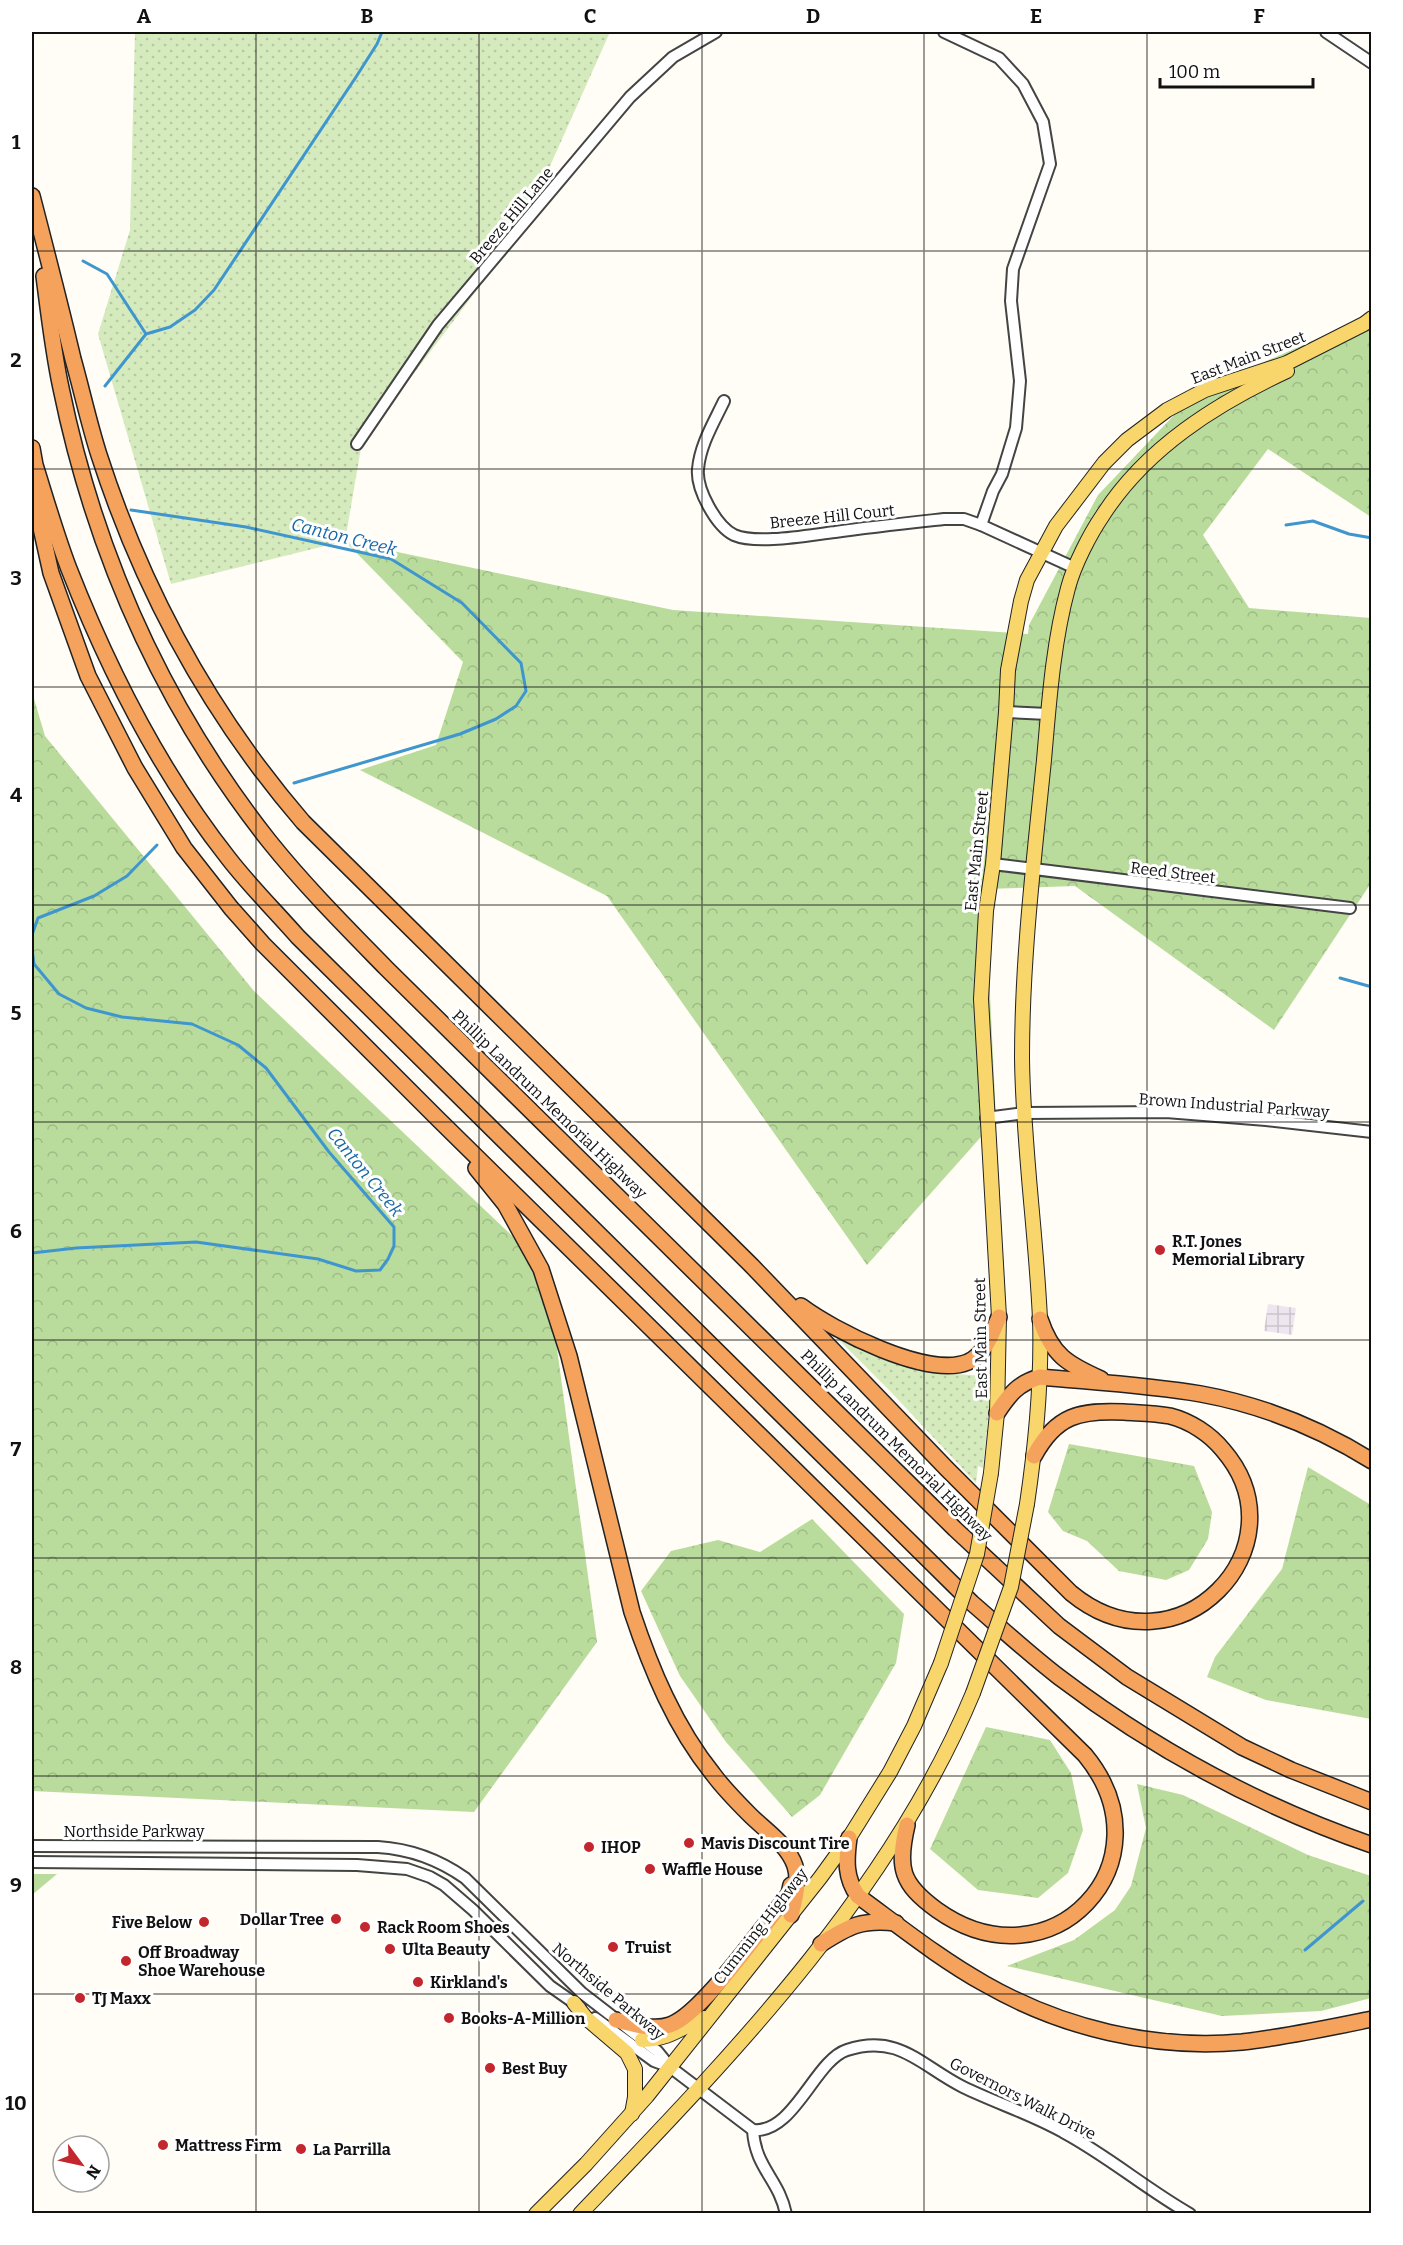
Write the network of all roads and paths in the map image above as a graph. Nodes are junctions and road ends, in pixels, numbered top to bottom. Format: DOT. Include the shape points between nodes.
graph roads {
  1 [pos="716,32"];
  2 [pos="944,32"];
  3 [pos="1326,32"];
  4 [pos="1371,63"];
  5 [pos="32,190"];
  6 [pos="32,196"];
  7 [pos="1371,318"];
  8 [pos="1354,329"];
  9 [pos="724,401"];
  10 [pos="357,444"];
  11 [pos="32,448"];
  12 [pos="32,487"];
  13 [pos="981,525"];
  14 [pos="1042,553"];
  15 [pos="1075,568"];
  16 [pos="1006,712"];
  17 [pos="1048,714"];
  18 [pos="993,864"];
  19 [pos="1033,870"];
  20 [pos="1350,908"];
  21 [pos="1025,1113"];
  22 [pos="437,1118"];
  23 [pos="986,1118"];
  24 [pos="1371,1132"];
  25 [pos="752,1266"];
  26 [pos="999,1317"];
  27 [pos="1040,1318"];
  28 [pos="1040,1377"];
  29 [pos="1115,1384"];
  30 [pos="997,1413"];
  31 [pos="1034,1456"];
  32 [pos="1371,1461"];
  33 [pos="977,1554"];
  34 [pos="1371,1802"];
  35 [pos="748,1813"];
  36 [pos="906,1825"];
  37 [pos="849,1838"];
  38 [pos="1371,1845"];
  39 [pos="32,1846"];
  40 [pos="32,1862"];
  41 [pos="858,1896"];
  42 [pos="791,1915"];
  43 [pos="896,1923"];
  44 [pos="821,1944"];
  45 [pos="574,2003"];
  46 [pos="710,2017"];
  47 [pos="1371,2019"];
  48 [pos="616,2020"];
  49 [pos="642,2040"];
  50 [pos="670,2067"];
  51 [pos="700,2088"];
  52 [pos="632,2114"];
  53 [pos="753,2130"];
  54 [pos="536,2214"];
  55 [pos="580,2214"];
  56 [pos="786,2214"];
  57 [pos="1190,2214"];
  1 -- 10 [label="street, Breeze Hill Lane" via="673,57 630,97 438,325"];
  2 -- 13 [label="street" via="999,58 1023,84 1043,122 1050,164 1012,269 1011,301 1020,381 1016,428"];
  3 -- 4 [label="street"];
  5 -- 6 [label="highway, Phillip Landrum Memorial Highway"];
  6 -- 25 [label="highway" via="87,414 116,504 167,621 219,713 303,822"];
  6 -- 34 [label="highway, Phillip Landrum Memorial Highway" via="60,386 78,462 105,547 162,678 222,777 270,843 386,968 955,1529 1059,1626 1127,1677 1242,1747"];
  7 -- 8 [label="main road, East Main Street"];
  8 -- 14 [label="main road, East Main Street" via="1287,363 1205,390 1167,410 1126,440 1104,463 1056,526"];
  8 -- 15 [label="main road, East Main Street" via="1314,358 1221,405 1157,452 1102,515"];
  9 -- 13 [label="street, Breeze Hill Court" via="703,446 697,471 713,514 735,535 755,539 792,537 944,519 964,519"];
  11 -- 38 [label="highway" via="68,567 108,661 142,726 230,860 298,937 972,1603 1028,1652 1087,1698 1190,1763 1281,1810"];
  12 -- 22 [label="highway" via="51,573 88,676 135,768 184,848 263,944"];
  13 -- 14 [label="street, Breeze Hill Court"];
  14 -- 15 [label="street, Breeze Hill Court"];
  14 -- 16 [label="main road, East Main Street" via="1021,601 1008,670"];
  15 -- 17 [label="main road, East Main Street" via="1056,649"];
  16 -- 17 [label="street"];
  16 -- 18 [label="main road, East Main Street"];
  17 -- 19 [label="main road, East Main Street"];
  18 -- 19 [label="street, Reed Street"];
  18 -- 23 [label="main road, East Main Street" via="981,999"];
  19 -- 20 [label="street, Reed Street"];
  19 -- 21 [label="main road, East Main Street" via="1022,1059"];
  21 -- 23 [label="street, Brown Industrial Parkway"];
  21 -- 24 [label="street, Brown Industrial Parkway" via="1166,1112"];
  21 -- 27 [label="main road, East Main Street"];
  22 -- 35 [label="highway" via="505,1204 541,1269 569,1356 644,1647 689,1739 712,1773"];
  22 -- 36 [label="highway" via="1084,1755 1106,1787 1113,1808 1115,1841 1101,1884 1067,1920 1035,1933 996,1936 977,1932 947,1917 909,1885 901,1863"];
  23 -- 26 [label="main road, East Main Street"];
  25 -- 26 [label="highway" via="826,1323 901,1357 948,1365 967,1362 981,1352"];
  25 -- 31 [label="highway" via="947,1469 1061,1584 1093,1610 1134,1622 1176,1617 1206,1603 1229,1580 1248,1534 1247,1499 1236,1467 1202,1431 1170,1416 1090,1411 1059,1424"];
  26 -- 30 [label="main road, East Main Street"];
  27 -- 28 [label="main road, East Main Street"];
  27 -- 29 [label="highway" via="1045,1335 1059,1356 1076,1368"];
  28 -- 29 [label="highway"];
  28 -- 30 [label="highway" via="1013,1389"];
  28 -- 31 [label="main road, East Main Street"];
  29 -- 32 [label="highway" via="1199,1394 1250,1406 1329,1436"];
  30 -- 33 [label="main road, East Main Street, bridge"];
  31 -- 36 [label="main road, East Main Street, bridge" via="1011,1587 973,1693"];
  33 -- 37 [label="main road, Cumming Highway, bridge" via="941,1663 901,1751"];
  35 -- 42 [label="highway" via="795,1865 798,1881"];
  35 -- 48 [label="highway" via="751,1824 787,1863 792,1881 789,1894 688,2014 671,2025 658,2027"];
  36 -- 41 [label="main road"];
  37 -- 41 [label="highway" via="847,1871"];
  37 -- 42 [label="main road, Cumming Highway"];
  39 -- 48 [label="street, Northside Parkway" via="408,1850 441,1862 465,1878 566,1979"];
  40 -- 45 [label="street, Northside Parkway" via="377,1865 407,1869 451,1890 550,1986"];
  41 -- 43 [label="highway"];
  41 -- 44 [label="main road"];
  42 -- 46 [label="main road, Cumming Highway"];
  43 -- 44 [label="highway" via="872,1921 853,1925"];
  43 -- 47 [label="highway" via="1005,1995 1083,2026 1129,2036 1183,2043 1240,2042"];
  44 -- 51 [label="main road"];
  45 -- 50 [label="street, Northside Parkway" via="654,2061"];
  45 -- 52 [label="main road" via="627,2053 635,2069"];
  46 -- 49 [label="main road" via="658,2040"];
  46 -- 50 [label="main road, Cumming Highway"];
  48 -- 49 [label="street, Northside Parkway"];
  49 -- 50 [label="street, Northside Parkway" via="657,2050"];
  50 -- 51 [label="street"];
  50 -- 52 [label="main road, Cumming Highway"];
  51 -- 53 [label="street"];
  51 -- 55 [label="main road"];
  52 -- 54 [label="main road, Cumming Highway"];
  53 -- 56 [label="street" via="759,2161 779,2190"];
  53 -- 57 [label="street, Governors Walk Drive" via="773,2127 843,2051 863,2046 902,2049 962,2086 1062,2131"];
}
